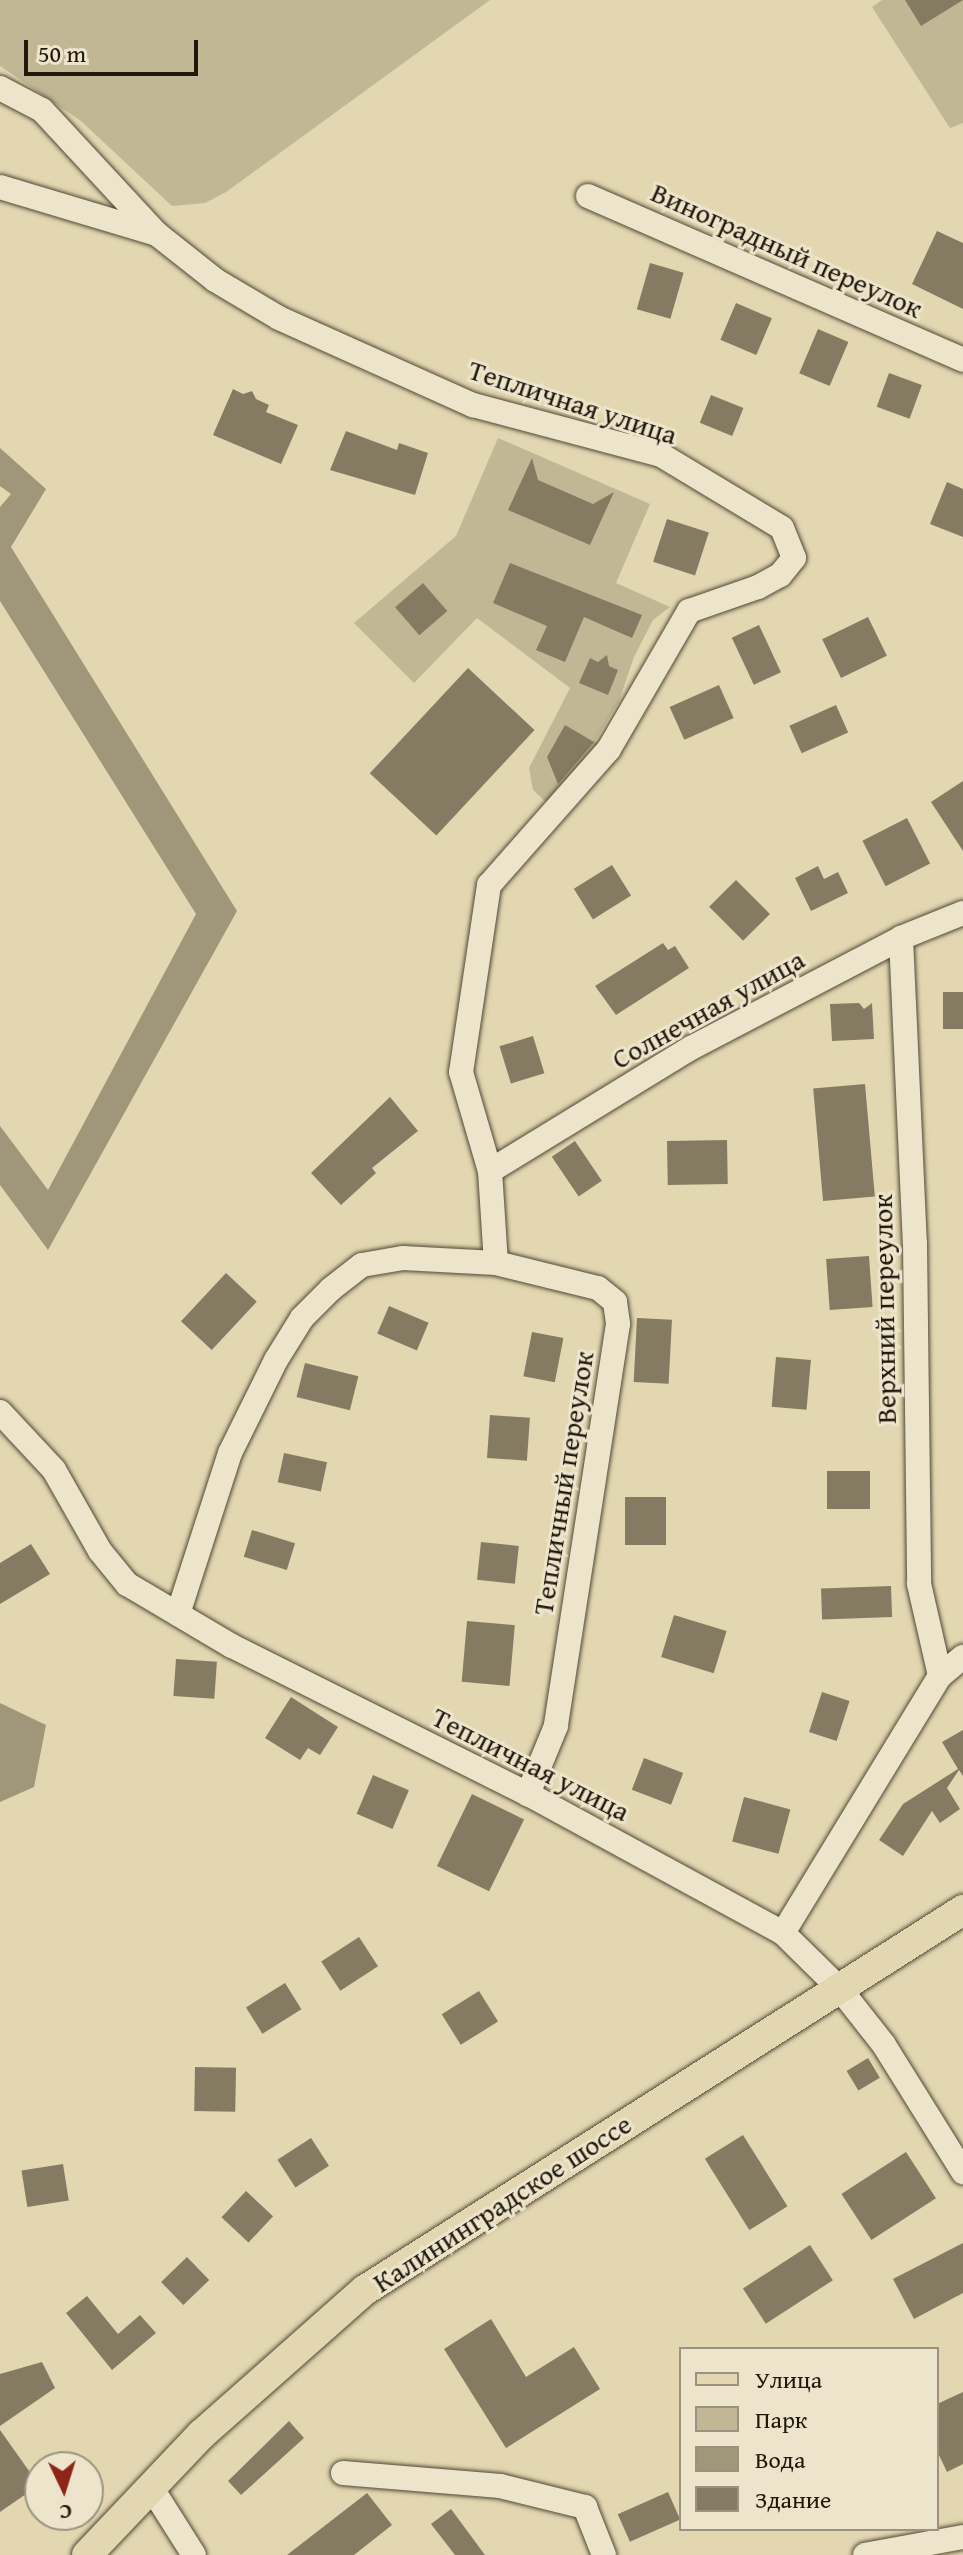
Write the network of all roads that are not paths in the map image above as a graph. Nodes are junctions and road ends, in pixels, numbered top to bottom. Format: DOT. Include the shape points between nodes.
graph roads {
  1 [pos="0,88"];
  2 [pos="0,187"];
  3 [pos="588,196"];
  4 [pos="157,234"];
  5 [pos="963,360"];
  6 [pos="963,913"];
  7 [pos="901,938"];
  8 [pos="490,1171"];
  9 [pos="496,1263"];
  10 [pos="0,1412"];
  11 [pos="178,1614"];
  12 [pos="963,1657"];
  13 [pos="940,1676"];
  14 [pos="528,1794"];
  15 [pos="963,1910"];
  16 [pos="783,1933"];
  17 [pos="840,1989"];
  18 [pos="963,2172"];
  19 [pos="343,2473"];
  20 [pos="151,2487"];
  21 [pos="963,2537"];
  22 [pos="87,2555"];
  23 [pos="194,2555"];
  24 [pos="604,2555"];
  25 [pos="865,2555"];
  1 -- 4 [label="street" via="42,110"];
  2 -- 4 [label="street"];
  3 -- 5 [label="street, Виноградный переулок"];
  4 -- 8 [label="street, Тепличная улица" via="215,280 279,318 473,405 661,455 782,528 794,558 758,587 689,611 609,749 489,885 461,1072"];
  6 -- 7 [label="street, Солнечная улица"];
  7 -- 8 [label="street, Солнечная улица" via="691,1048"];
  7 -- 13 [label="street, Верхний переулок" via="915,1243 919,1584"];
  8 -- 9 [label="street, Тепличная улица"];
  9 -- 11 [label="street" via="403,1258 362,1265 302,1318 230,1453"];
  9 -- 14 [label="street, Тепличный переулок" via="598,1288 615,1302 618,1324 556,1726"];
  10 -- 11 [label="street, Тепличная улица" via="54,1470 100,1551 127,1584"];
  11 -- 14 [label="street, Тепличная улица"];
  12 -- 13 [label="street"];
  13 -- 16 [label="street"];
  14 -- 16 [label="street, Тепличная улица"];
  15 -- 17 [label="main road, Калининградское шоссе"];
  16 -- 17 [label="street, Тепличная улица"];
  17 -- 18 [label="street, Тепличная улица" via="884,2045"];
  17 -- 20 [label="main road, Калининградское шоссе" via="365,2290 202,2434"];
  19 -- 24 [label="street" via="500,2486 585,2507"];
  20 -- 22 [label="main road, Калининградское шоссе"];
  20 -- 23 [label="street"];
  21 -- 25 [label="street"];
}
